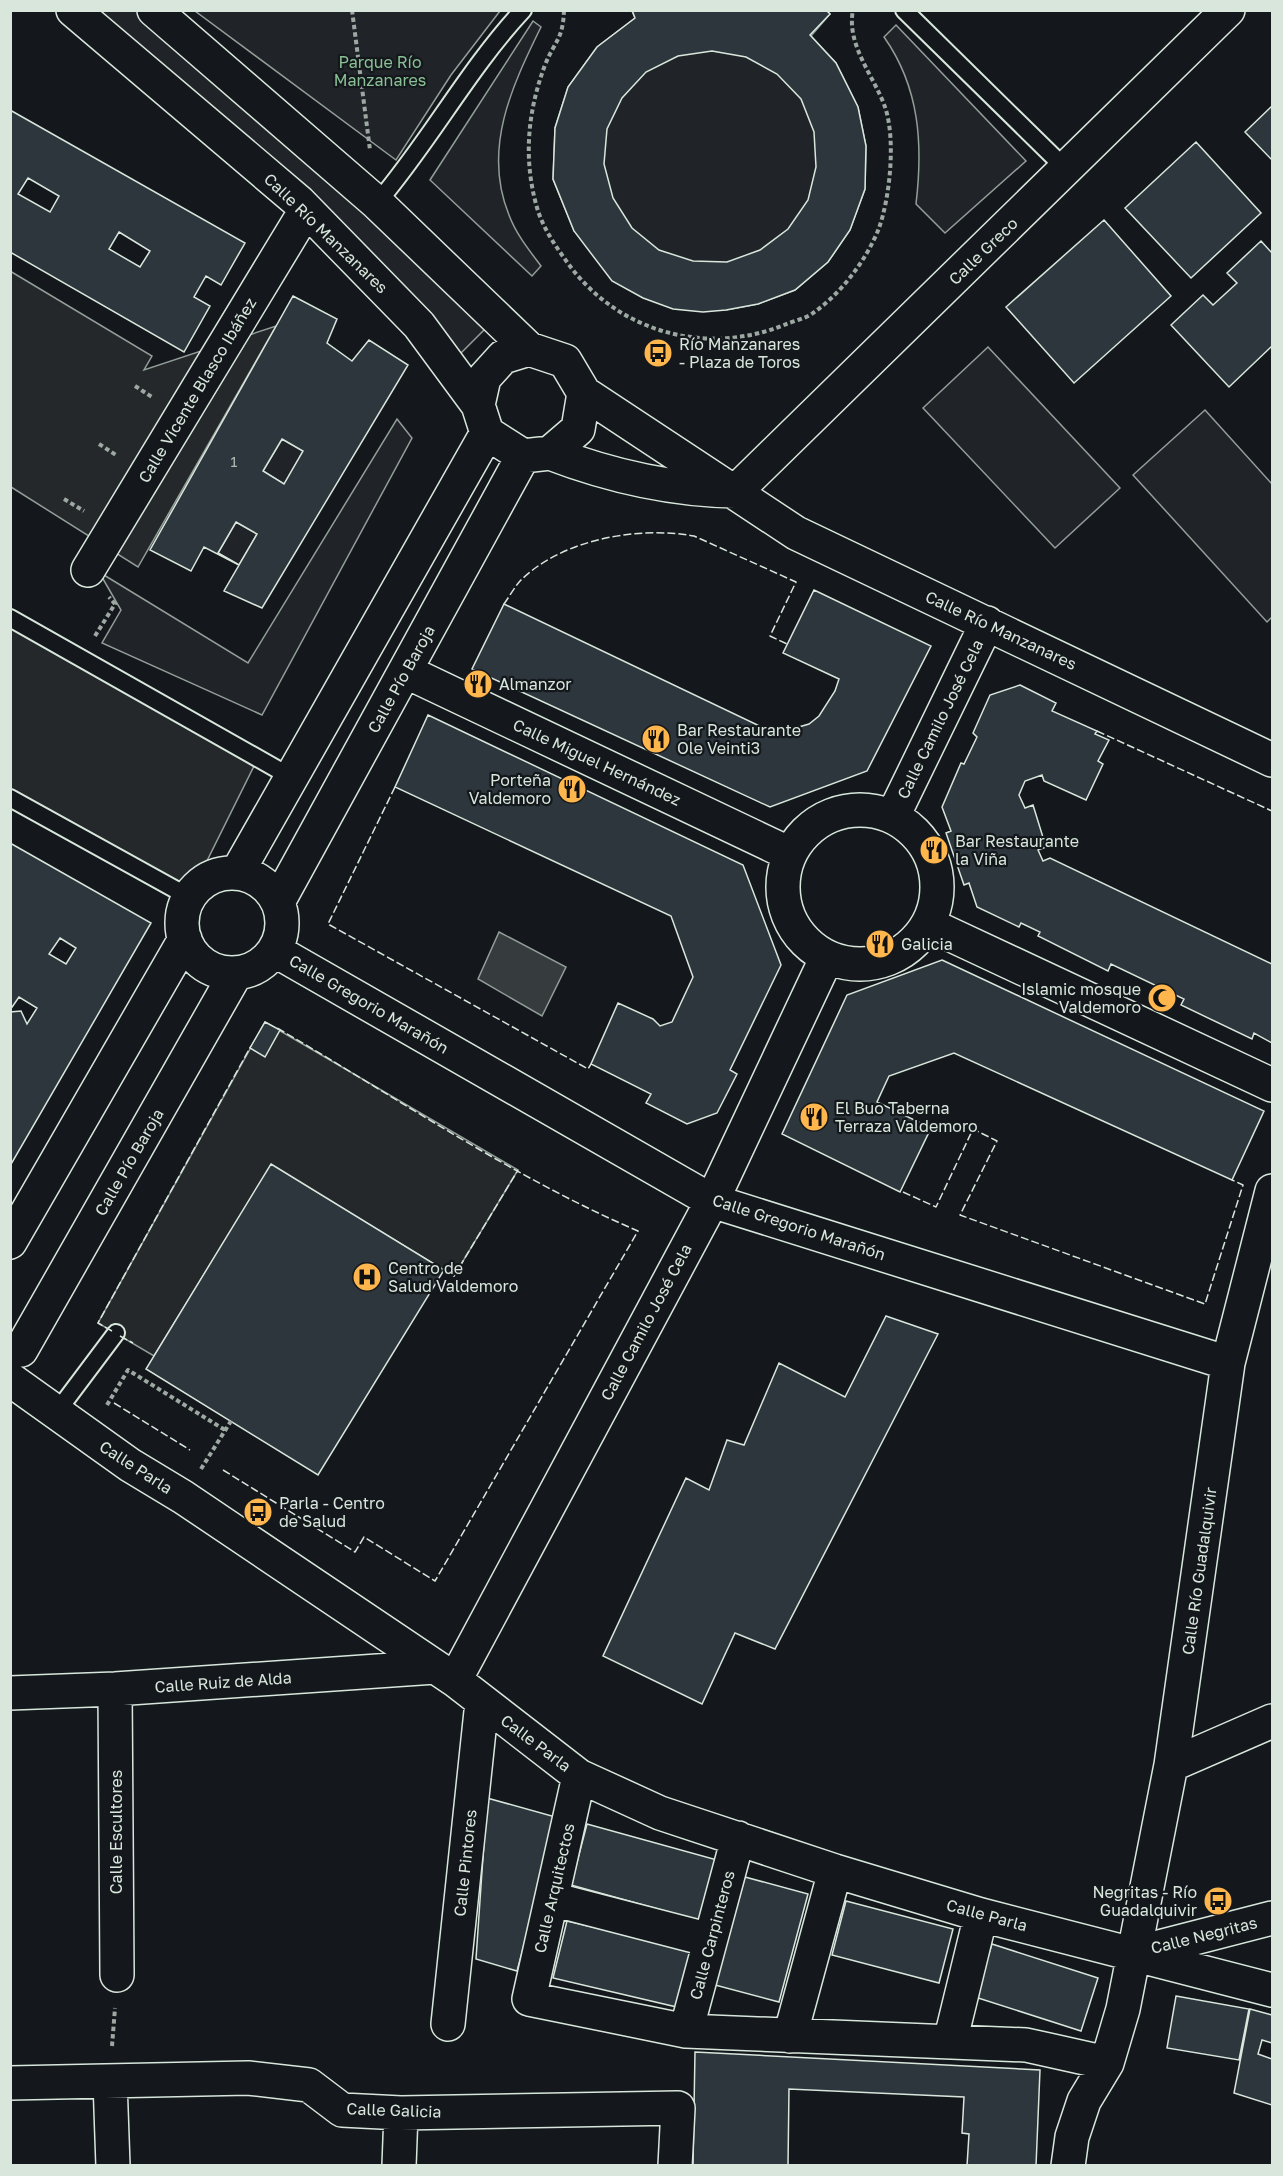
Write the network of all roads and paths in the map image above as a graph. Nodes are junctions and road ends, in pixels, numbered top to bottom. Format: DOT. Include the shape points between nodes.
graph roads {
  1 [pos="73,10"];
  2 [pos="154,10"];
  3 [pos="352,10"];
  4 [pos="523,10"];
  5 [pos="564,10"];
  6 [pos="853,10"];
  7 [pos="904,10"];
  8 [pos="1228,10"];
  9 [pos="1067,170"];
  10 [pos="377,203"];
  11 [pos="306,210"];
  12 [pos="529,349"];
  13 [pos="584,393"];
  14 [pos="483,419"];
  15 [pos="536,454"];
  16 [pos="736,491"];
  17 [pos="88,570"];
  18 [pos="10,618"];
  19 [pos="987,623"];
  20 [pos="81,658"];
  21 [pos="405,671"];
  22 [pos="1272,760"];
  23 [pos="291,777"];
  24 [pos="10,798"];
  25 [pos="893,816"];
  26 [pos="788,853"];
  27 [pos="237,873"];
  28 [pos="189,897"];
  29 [pos="278,902"];
  30 [pos="930,925"];
  31 [pos="185,939"];
  32 [pos="274,951"];
  33 [pos="826,958"];
  34 [pos="236,973"];
  35 [pos="1272,1084"];
  36 [pos="1272,1191"];
  37 [pos="712,1201"];
  38 [pos="10,1242"];
  39 [pos="116,1333"];
  40 [pos="13,1360"];
  41 [pos="1228,1364"];
  42 [pos="56,1413"];
  43 [pos="231,1421"];
  44 [pos="225,1430"];
  45 [pos="89,1436"];
  46 [pos="220,1439"];
  47 [pos="445,1673"];
  48 [pos="115,1689"];
  49 [pos="10,1693"];
  50 [pos="482,1702"];
  51 [pos="1272,1721"];
  52 [pos="1171,1765"];
  53 [pos="579,1776"];
  54 [pos="738,1838"];
  55 [pos="835,1871"];
  56 [pos="552,1899"];
  57 [pos="981,1915"];
  58 [pos="1272,1918"];
  59 [pos="711,1940"];
  60 [pos="1135,1953"];
  61 [pos="117,1975"];
  62 [pos="1272,1990"];
  63 [pos="448,2024"];
  64 [pos="686,2031"];
  65 [pos="790,2036"];
  66 [pos="950,2043"];
  67 [pos="1107,2063"];
  68 [pos="110,2080"];
  69 [pos="10,2083"];
  70 [pos="401,2113"];
  71 [pos="113,2166"];
  72 [pos="399,2166"];
  73 [pos="675,2166"];
  74 [pos="1068,2166"];
  1 -- 11 [label="street, Calle Río Manzanares"];
  2 -- 10 [label="street"];
  3 -- 10 [label="path"];
  4 -- 10 [label="lane" via="498,37 406,169"];
  5 -- 6 [label="path" via="563,32 546,63 533,104 528,145 531,184 539,214 556,247 584,286 623,316 659,331 713,340 767,332 812,314 852,276 878,229 888,192 890,144 886,109 852,37"];
  7 -- 9 [label="lane"];
  8 -- 9 [label="street, Calle Greco"];
  9 -- 16 [label="street, Calle Greco"];
  10 -- 12 [label="street"];
  11 -- 14 [label="street, Calle Río Manzanares" via="419,325"];
  11 -- 17 [label="street, Calle Vicente Blasco Ibáñez"];
  12 -- 13 [label="street" via="565,361"];
  12 -- 14 [label="street" via="503,357 484,378"];
  13 -- 15 [label="street" via="578,429"];
  13 -- 16 [label="street, Calle Río Manzanares"];
  14 -- 15 [label="street"];
  14 -- 23 [label="street"];
  15 -- 16 [label="street" via="670,488"];
  15 -- 21 [label="street, Calle Pío Baroja"];
  16 -- 19 [label="street, Calle Río Manzanares" via="796,533"];
  17 -- 20 [label="path" via="115,604"];
  18 -- 20 [label="lane"];
  19 -- 22 [label="street, Calle Río Manzanares"];
  19 -- 25 [label="street, Calle Camilo José Cela"];
  20 -- 23 [label="lane"];
  21 -- 26 [label="street, Calle Miguel Hernández"];
  21 -- 29 [label="street, Calle Pío Baroja"];
  23 -- 27 [label="street"];
  24 -- 28 [label="lane"];
  25 -- 26 [label="street" via="871,809 812,824"];
  25 -- 30 [label="street" via="923,840 938,898"];
  26 -- 33 [label="street" via="781,876 797,935"];
  27 -- 28 [label="street" via="209,878"];
  27 -- 29 [label="street" via="261,882"];
  28 -- 31 [label="street" via="183,911"];
  29 -- 32 [label="street" via="283,918"];
  30 -- 33 [label="street" via="908,950 849,966"];
  30 -- 35 [label="street"];
  31 -- 34 [label="street" via="192,954 205,965 219,972"];
  31 -- 38 [label="street"];
  32 -- 34 [label="street" via="264,962"];
  32 -- 37 [label="street, Calle Gregorio Marañón"];
  33 -- 37 [label="street, Calle Camilo José Cela"];
  34 -- 40 [label="street, Calle Pío Baroja"];
  36 -- 41 [label="street, Calle Río Guadalquivir"];
  37 -- 41 [label="street, Calle Gregorio Marañón"];
  37 -- 47 [label="street, Calle Camilo José Cela"];
  39 -- 42 [label="lane"];
  40 -- 42 [label="street, Calle Parla"];
  41 -- 52 [label="street, Calle Río Guadalquivir"];
  42 -- 45 [label="street, Calle Parla"];
  43 -- 44 [label="path"];
  44 -- 45 [label="path" via="128,1370"];
  44 -- 46 [label="path"];
  45 -- 47 [label="street, Calle Parla"];
  47 -- 48 [label="street, Calle Ruiz de Alda"];
  47 -- 50 [label="street, Calle Parla"];
  48 -- 49 [label="street, Calle Ruiz de Alda"];
  48 -- 61 [label="street, Calle Escultores"];
  50 -- 53 [label="street, Calle Parla"];
  50 -- 63 [label="street, Calle Pintores"];
  51 -- 52 [label="street"];
  52 -- 60 [label="street, Calle Río Guadalquivir"];
  53 -- 54 [label="street, Calle Parla" via="660,1813"];
  53 -- 56 [label="street, Calle Arquitectos"];
  54 -- 55 [label="street, Calle Parla"];
  54 -- 59 [label="street, Calle Carpinteros"];
  55 -- 57 [label="street, Calle Parla"];
  55 -- 65 [label="street"];
  56 -- 59 [label="street"];
  56 -- 64 [label="street, Calle Arquitectos" via="529,1999"];
  57 -- 60 [label="street, Calle Parla"];
  57 -- 66 [label="street"];
  58 -- 60 [label="street, Calle Negritas"];
  59 -- 64 [label="street, Calle Carpinteros"];
  60 -- 62 [label="street"];
  60 -- 67 [label="street, Calle Río Guadalquivir"];
  61 -- 68 [label="path"];
  64 -- 65 [label="street"];
  65 -- 66 [label="street"];
  66 -- 67 [label="street" via="1026,2045"];
  67 -- 74 [label="street, Calle Río Guadalquivir" via="1084,2101 1072,2137"];
  68 -- 69 [label="street, Calle Galicia"];
  68 -- 70 [label="street, Calle Galicia" via="248,2078 309,2085 342,2110"];
  68 -- 71 [label="street"];
  70 -- 72 [label="street"];
  70 -- 73 [label="street, Calle Galicia" via="678,2108"];
}
